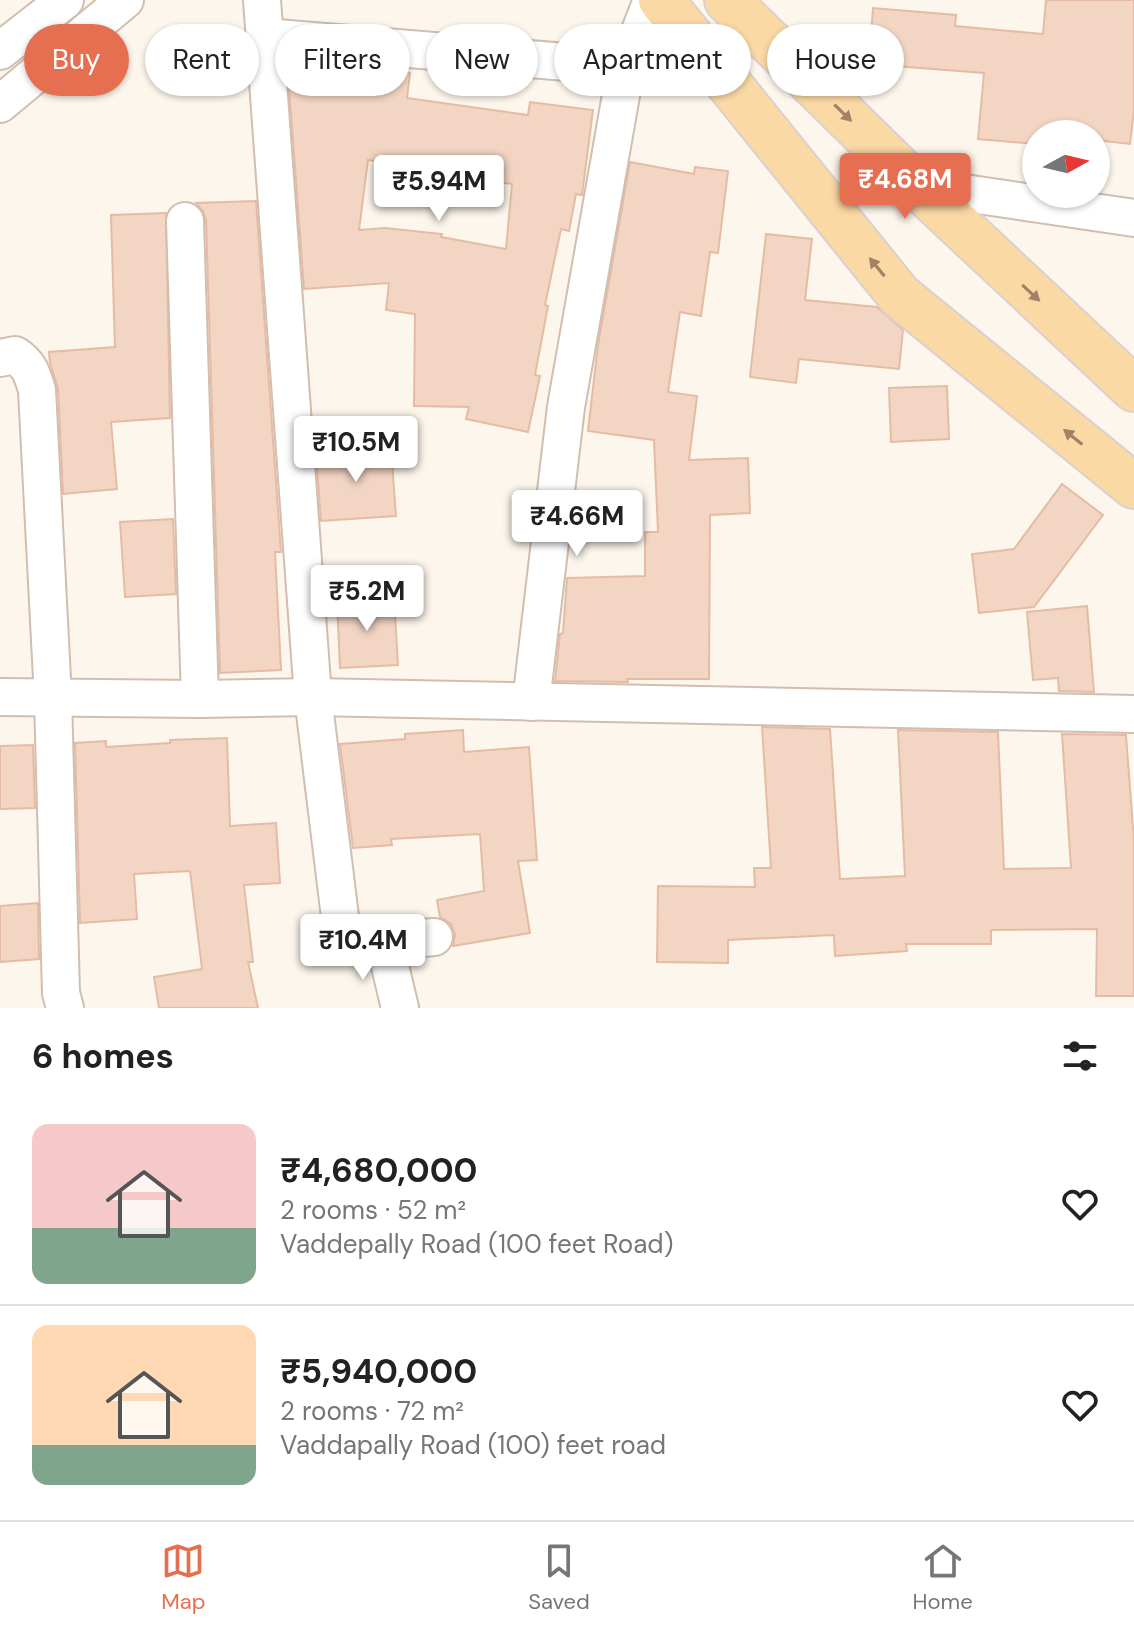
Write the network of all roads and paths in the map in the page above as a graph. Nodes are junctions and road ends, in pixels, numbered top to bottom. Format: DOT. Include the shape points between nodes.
graph roads {
  1 [pos="65,0"];
  2 [pos="125,0"];
  3 [pos="262,0"];
  4 [pos="652,0"];
  5 [pos="661,0"];
  6 [pos="727,0"];
  7 [pos="643,24"];
  8 [pos="265,37"];
  9 [pos="0,51"];
  10 [pos="554,61"];
  11 [pos="621,96"];
  12 [pos="0,104"];
  13 [pos="917,186"];
  14 [pos="1134,218"];
  15 [pos="185,221"];
  16 [pos="0,358"];
  17 [pos="1134,389"];
  18 [pos="1134,486"];
  19 [pos="0,697"];
  20 [pos="313,697"];
  21 [pos="53,698"];
  22 [pos="200,699"];
  23 [pos="531,702"];
  24 [pos="1134,714"];
  25 [pos="434,937"];
  26 [pos="384,941"];
  27 [pos="65,1008"];
  28 [pos="400,1008"];
  1 -- 9 [label="street"];
  2 -- 12 [label="street"];
  3 -- 8 [label="street"];
  4 -- 7 [label="street"];
  18 -- 5 [label="main road, one-way" via="900,296"];
  6 -- 13 [label="main road, one-way"];
  8 -- 10 [label="street"];
  8 -- 20 [label="street"];
  11 -- 23 [label="street" via="566,407"];
  13 -- 14 [label="street"];
  13 -- 17 [label="main road, one-way"];
  15 -- 22 [label="street"];
  16 -- 21 [label="street" via="15,355 25,362 37,390"];
  19 -- 21 [label="street"];
  20 -- 22 [label="street"];
  20 -- 23 [label="street"];
  20 -- 26 [label="street" via="342,929 362,944"];
  21 -- 22 [label="street"];
  21 -- 27 [label="street"];
  23 -- 24 [label="street"];
  25 -- 26 [label="street"];
  26 -- 28 [label="street"];
}
